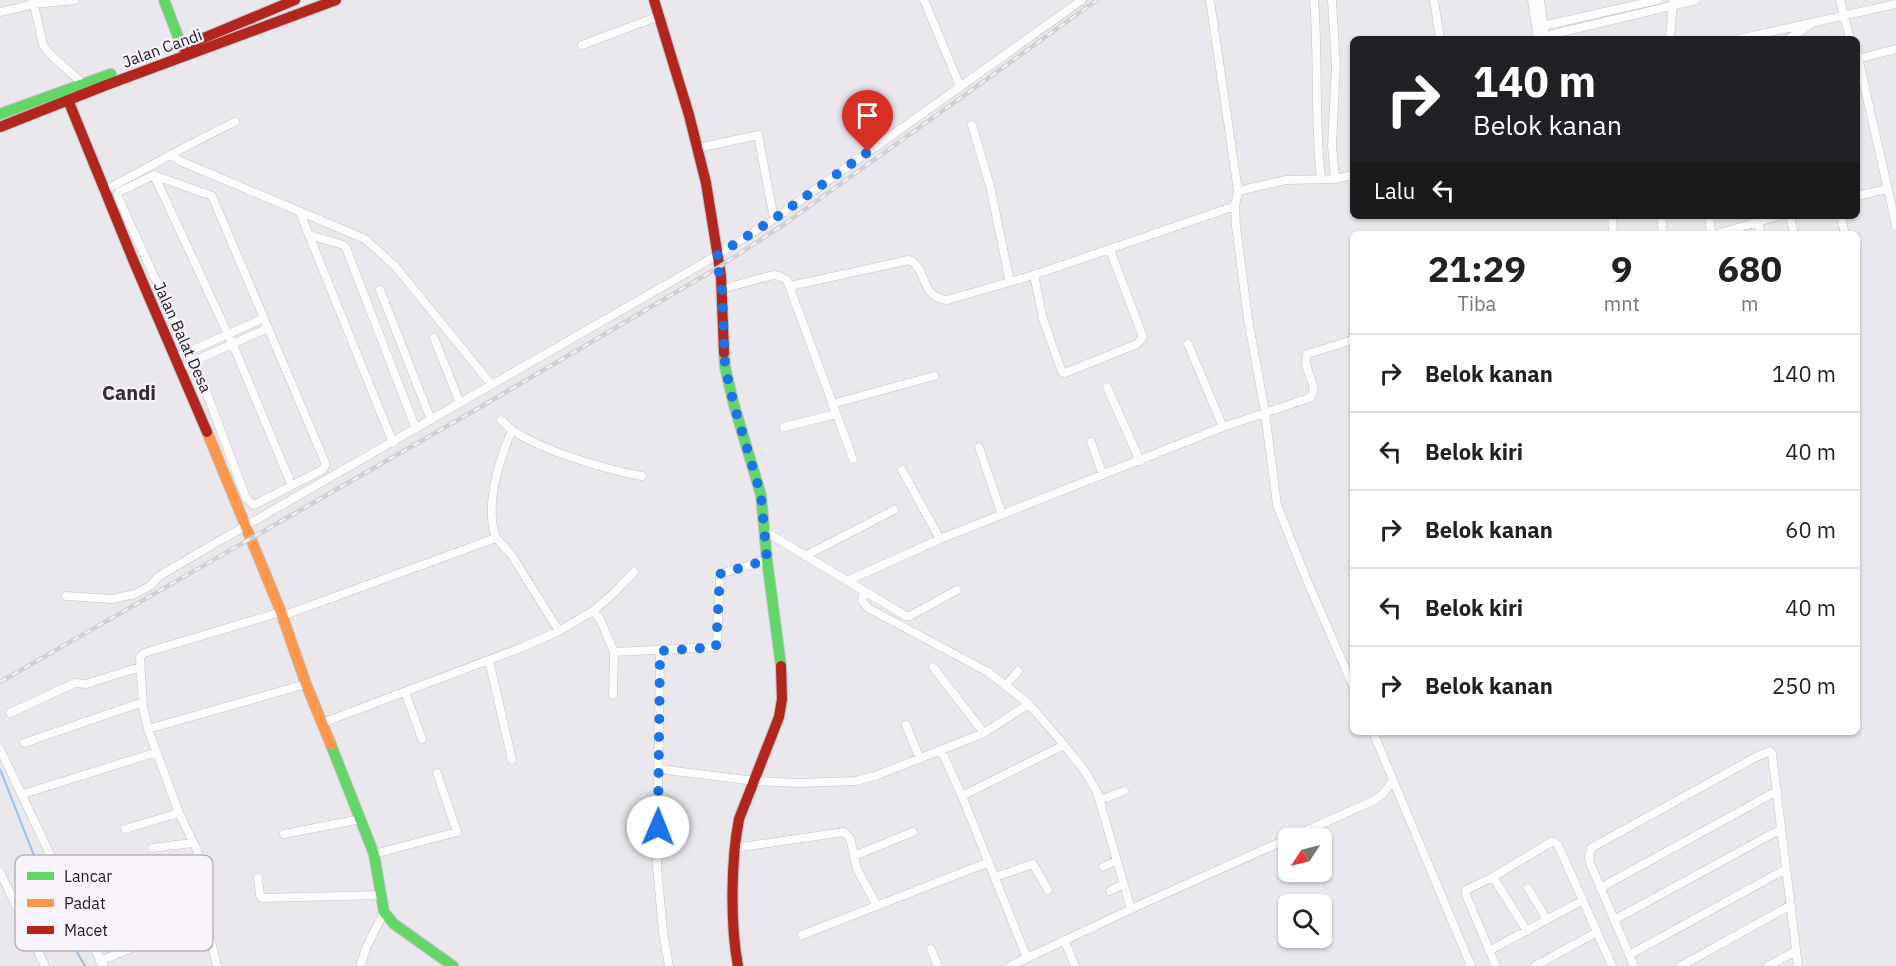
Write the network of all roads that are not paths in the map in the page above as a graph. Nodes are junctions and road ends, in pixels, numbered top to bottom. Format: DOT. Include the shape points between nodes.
graph roads {
  1 [pos="75,0"];
  2 [pos="164,0"];
  3 [pos="295,0"];
  4 [pos="336,0"];
  5 [pos="654,0"];
  6 [pos="924,0"];
  7 [pos="1082,0"];
  8 [pos="1210,0"];
  9 [pos="1314,0"];
  10 [pos="1332,0"];
  11 [pos="1434,0"];
  12 [pos="1532,0"];
  13 [pos="1540,0"];
  14 [pos="1657,0"];
  15 [pos="1696,0"];
  16 [pos="1840,0"];
  17 [pos="1845,0"];
  18 [pos="33,2"];
  19 [pos="1622,3"];
  20 [pos="1672,3"];
  21 [pos="1896,3"];
  22 [pos="0,12"];
  23 [pos="1846,14"];
  24 [pos="659,16"];
  25 [pos="1622,17"];
  26 [pos="1813,22"];
  27 [pos="1543,26"];
  28 [pos="1440,36"];
  29 [pos="1541,36"];
  30 [pos="1541,36"];
  31 [pos="1549,36"];
  32 [pos="1670,36"];
  33 [pos="1752,36"];
  34 [pos="1792,36"];
  35 [pos="1851,36"];
  36 [pos="582,45"];
  37 [pos="182,47"];
  38 [pos="1896,49"];
  39 [pos="1860,58"];
  40 [pos="1860,72"];
  41 [pos="82,84"];
  42 [pos="960,86"];
  43 [pos="68,100"];
  44 [pos="0,114"];
  45 [pos="235,122"];
  46 [pos="972,125"];
  47 [pos="0,127"];
  48 [pos="698,148"];
  49 [pos="171,156"];
  50 [pos="154,175"];
  51 [pos="1350,176"];
  52 [pos="1322,179"];
  53 [pos="1334,179"];
  54 [pos="1887,189"];
  55 [pos="104,191"];
  56 [pos="1238,191"];
  57 [pos="1860,195"];
  58 [pos="1235,206"];
  59 [pos="301,216"];
  60 [pos="774,219"];
  61 [pos="1756,219"];
  62 [pos="1896,225"];
  63 [pos="1725,231"];
  64 [pos="308,233"];
  65 [pos="1110,250"];
  66 [pos="716,256"];
  67 [pos="1033,275"];
  68 [pos="1010,282"];
  69 [pos="790,286"];
  70 [pos="722,289"];
  71 [pos="380,290"];
  72 [pos="264,318"];
  73 [pos="268,328"];
  74 [pos="227,334"];
  75 [pos="435,338"];
  76 [pos="1350,341"];
  77 [pos="1188,344"];
  78 [pos="233,345"];
  79 [pos="188,352"];
  80 [pos="179,362"];
  81 [pos="193,362"];
  82 [pos="934,376"];
  83 [pos="490,385"];
  84 [pos="1107,387"];
  85 [pos="460,403"];
  86 [pos="832,404"];
  87 [pos="1265,412"];
  88 [pos="836,414"];
  89 [pos="431,420"];
  90 [pos="501,420"];
  91 [pos="784,427"];
  92 [pos="1224,427"];
  93 [pos="416,429"];
  94 [pos="510,433"];
  95 [pos="1090,442"];
  96 [pos="393,443"];
  97 [pos="978,447"];
  98 [pos="853,459"];
  99 [pos="1140,461"];
  100 [pos="902,470"];
  101 [pos="1103,475"];
  102 [pos="642,476"];
  103 [pos="292,486"];
  104 [pos="894,510"];
  105 [pos="1002,515"];
  106 [pos="246,526"];
  107 [pos="766,536"];
  108 [pos="496,538"];
  109 [pos="940,539"];
  110 [pos="767,556"];
  111 [pos="805,556"];
  112 [pos="634,572"];
  113 [pos="847,581"];
  114 [pos="957,590"];
  115 [pos="863,595"];
  116 [pos="66,596"];
  117 [pos="281,614"];
  118 [pos="596,614"];
  119 [pos="559,631"];
  120 [pos="660,651"];
  121 [pos="614,652"];
  122 [pos="489,660"];
  123 [pos="140,667"];
  124 [pos="933,667"];
  125 [pos="1018,671"];
  126 [pos="1350,679"];
  127 [pos="1008,682"];
  128 [pos="306,684"];
  129 [pos="405,692"];
  130 [pos="613,695"];
  131 [pos="143,702"];
  132 [pos="1029,704"];
  133 [pos="10,713"];
  134 [pos="322,723"];
  135 [pos="906,725"];
  136 [pos="148,729"];
  137 [pos="984,733"];
  138 [pos="1374,735"];
  139 [pos="422,739"];
  140 [pos="24,743"];
  141 [pos="1064,745"];
  142 [pos="0,749"];
  143 [pos="941,750"];
  144 [pos="157,752"];
  145 [pos="920,759"];
  146 [pos="512,760"];
  147 [pos="658,769"];
  148 [pos="437,773"];
  149 [pos="755,782"];
  150 [pos="1389,786"];
  151 [pos="1124,791"];
  152 [pos="1776,791"];
  153 [pos="23,794"];
  154 [pos="962,796"];
  155 [pos="1105,798"];
  156 [pos="179,813"];
  157 [pos="361,819"];
  158 [pos="124,829"];
  159 [pos="1781,829"];
  160 [pos="913,832"];
  161 [pos="284,834"];
  162 [pos="192,843"];
  163 [pos="152,848"];
  164 [pos="734,848"];
  165 [pos="374,854"];
  166 [pos="48,855"];
  167 [pos="199,855"];
  168 [pos="854,856"];
  169 [pos="1115,861"];
  170 [pos="989,862"];
  171 [pos="1103,867"];
  172 [pos="1786,869"];
  173 [pos="0,872"];
  174 [pos="994,877"];
  175 [pos="1493,877"];
  176 [pos="258,878"];
  177 [pos="1123,884"];
  178 [pos="1528,888"];
  179 [pos="1600,888"];
  180 [pos="1048,890"];
  181 [pos="1110,891"];
  182 [pos="381,895"];
  183 [pos="1583,900"];
  184 [pos="15,903"];
  185 [pos="1791,905"];
  186 [pos="877,906"];
  187 [pos="1131,909"];
  188 [pos="384,912"];
  189 [pos="1547,920"];
  190 [pos="1614,920"];
  191 [pos="1527,931"];
  192 [pos="1597,932"];
  193 [pos="802,935"];
  194 [pos="1065,942"];
  195 [pos="931,949"];
  196 [pos="213,950"];
  197 [pos="38,951"];
  198 [pos="129,951"];
  199 [pos="1489,951"];
  200 [pos="1796,951"];
  201 [pos="1629,955"];
  202 [pos="1027,958"];
  203 [pos="101,964"];
  204 [pos="1610,965"];
  205 [pos="45,966"];
  206 [pos="217,966"];
  207 [pos="360,966"];
  208 [pos="453,966"];
  209 [pos="669,966"];
  210 [pos="738,966"];
  211 [pos="938,966"];
  212 [pos="1011,966"];
  213 [pos="1075,966"];
  214 [pos="1471,966"];
  215 [pos="1496,966"];
  216 [pos="1535,966"];
  217 [pos="1634,966"];
  218 [pos="1681,966"];
  219 [pos="1768,966"];
  220 [pos="1798,966"];
  1 -- 18 [label="street"];
  2 -- 37 [label="main road"];
  3 -- 37 [label="main road, Jalan Candi"];
  4 -- 43 [label="main road, Jalan Candi"];
  5 -- 24 [label="main road"];
  6 -- 42 [label="street"];
  7 -- 42 [label="street"];
  8 -- 56 [label="street"];
  9 -- 52 [label="street" via="1318,41 1317,144"];
  10 -- 53 [label="street" via="1336,66"];
  11 -- 28 [label="street"];
  12 -- 29 [label="street"];
  13 -- 27 [label="street"];
  14 -- 19 [label="street"];
  15 -- 20 [label="street"];
  16 -- 23 [label="street"];
  17 -- 23 [label="street"];
  18 -- 22 [label="street"];
  18 -- 41 [label="street" via="46,51"];
  19 -- 25 [label="street"];
  19 -- 27 [label="street"];
  20 -- 25 [label="street"];
  20 -- 32 [label="street"];
  21 -- 23 [label="street"];
  23 -- 26 [label="street"];
  23 -- 35 [label="street"];
  24 -- 36 [label="street"];
  24 -- 48 [label="main road"];
  25 -- 31 [label="street"];
  26 -- 33 [label="street"];
  26 -- 34 [label="street"];
  27 -- 30 [label="street"];
  37 -- 41 [label="main road, Jalan Candi"];
  38 -- 39 [label="street"];
  40 -- 54 [label="street"];
  41 -- 44 [label="main road, Jalan Candi"];
  42 -- 60 [label="street"];
  43 -- 47 [label="main road, Jalan Candi"];
  43 -- 55 [label="main road, Jalan Balat Desa"];
  45 -- 49 [label="street"];
  46 -- 68 [label="street" via="990,186"];
  48 -- 60 [label="street" via="758,135"];
  48 -- 66 [label="main road"];
  49 -- 55 [label="street"];
  49 -- 59 [label="street"];
  50 -- 72 [label="street" via="212,196"];
  50 -- 74 [label="street"];
  50 -- 79 [label="street" via="119,192 117,197"];
  51 -- 53 [label="street"];
  52 -- 53 [label="street"];
  52 -- 56 [label="street" via="1286,180"];
  54 -- 57 [label="street"];
  54 -- 62 [label="street"];
  55 -- 80 [label="main road, Jalan Balat Desa"];
  56 -- 58 [label="street"];
  58 -- 65 [label="street"];
  58 -- 87 [label="street" via="1248,319"];
  59 -- 64 [label="street"];
  59 -- 83 [label="street" via="364,239 384,255"];
  60 -- 66 [label="street"];
  61 -- 63 [label="street"];
  64 -- 93 [label="street" via="346,248"];
  64 -- 96 [label="street"];
  65 -- 67 [label="street"];
  65 -- 67 [label="street" via="1143,337 1137,344 1065,373 1043,319"];
  66 -- 70 [label="main road"];
  66 -- 83 [label="street"];
  67 -- 68 [label="street"];
  68 -- 69 [label="street" via="957,298 939,299 928,290 916,264 909,260"];
  69 -- 70 [label="street" via="783,277 773,275"];
  69 -- 86 [label="street"];
  70 -- 107 [label="main road" via="725,367 761,495"];
  71 -- 89 [label="street"];
  72 -- 73 [label="street"];
  72 -- 74 [label="street"];
  73 -- 78 [label="street"];
  73 -- 103 [label="street" via="325,464 322,470"];
  74 -- 78 [label="street"];
  74 -- 79 [label="street"];
  75 -- 85 [label="street"];
  76 -- 87 [label="street" via="1307,354 1313,393 1306,399"];
  77 -- 92 [label="street"];
  78 -- 81 [label="street"];
  78 -- 103 [label="street"];
  79 -- 80 [label="street"];
  79 -- 81 [label="street"];
  80 -- 81 [label="street"];
  80 -- 106 [label="main road, Jalan Balat Desa"];
  81 -- 103 [label="street" via="249,501 254,505"];
  82 -- 86 [label="street"];
  83 -- 85 [label="street"];
  84 -- 99 [label="street"];
  85 -- 89 [label="street"];
  86 -- 88 [label="street"];
  87 -- 92 [label="street"];
  87 -- 126 [label="street" via="1279,513"];
  88 -- 91 [label="street"];
  88 -- 98 [label="street"];
  89 -- 93 [label="street"];
  90 -- 94 [label="street"];
  92 -- 99 [label="street"];
  93 -- 96 [label="street"];
  94 -- 102 [label="street"];
  94 -- 108 [label="street" via="492,494"];
  95 -- 101 [label="street"];
  96 -- 106 [label="street"];
  97 -- 105 [label="street"];
  99 -- 101 [label="street"];
  100 -- 109 [label="street"];
  101 -- 105 [label="street"];
  104 -- 111 [label="street"];
  105 -- 109 [label="street"];
  106 -- 116 [label="street" via="135,594 111,599"];
  106 -- 117 [label="main road, Jalan Balat Desa"];
  107 -- 110 [label="main road"];
  107 -- 111 [label="street"];
  108 -- 117 [label="street"];
  108 -- 119 [label="street" via="511,554"];
  109 -- 113 [label="street"];
  110 -- 120 [label="street" via="720,574 716,647"];
  110 -- 149 [label="main road" via="782,699"];
  111 -- 113 [label="street"];
  112 -- 118 [label="street"];
  113 -- 115 [label="street"];
  114 -- 115 [label="street" via="908,616"];
  115 -- 127 [label="street" via="868,608"];
  117 -- 123 [label="street" via="144,652"];
  117 -- 128 [label="main road, Jalan Balat Desa"];
  118 -- 119 [label="street"];
  118 -- 121 [label="street"];
  119 -- 122 [label="street"];
  120 -- 121 [label="street"];
  120 -- 147 [label="street"];
  121 -- 130 [label="street"];
  122 -- 129 [label="street"];
  122 -- 146 [label="street"];
  123 -- 131 [label="street"];
  123 -- 133 [label="street" via="86,684 75,683"];
  124 -- 137 [label="street"];
  125 -- 127 [label="street"];
  127 -- 132 [label="street"];
  128 -- 134 [label="main road, Jalan Balat Desa"];
  128 -- 136 [label="street"];
  129 -- 134 [label="street"];
  129 -- 139 [label="street"];
  131 -- 136 [label="street"];
  131 -- 140 [label="street"];
  132 -- 137 [label="street"];
  132 -- 141 [label="street"];
  134 -- 157 [label="main road, Jalan Balat Desa"];
  135 -- 145 [label="street"];
  136 -- 144 [label="street"];
  137 -- 143 [label="street"];
  138 -- 150 [label="street"];
  141 -- 154 [label="street"];
  141 -- 155 [label="street"];
  142 -- 153 [label="street"];
  143 -- 145 [label="street"];
  143 -- 154 [label="street"];
  144 -- 153 [label="street"];
  144 -- 156 [label="street"];
  145 -- 149 [label="street" via="855,781"];
  147 -- 149 [label="street"];
  147 -- 209 [label="street" via="658,872"];
  148 -- 165 [label="street" via="457,832"];
  149 -- 164 [label="main road" via="739,819"];
  150 -- 187 [label="street" via="1375,800"];
  150 -- 214 [label="street"];
  151 -- 155 [label="street"];
  152 -- 159 [label="street"];
  152 -- 179 [label="street"];
  152 -- 179 [label="street" via="1772,754 1768,751 1591,848 1590,863"];
  153 -- 166 [label="street"];
  154 -- 170 [label="street"];
  155 -- 169 [label="street"];
  156 -- 158 [label="street"];
  156 -- 162 [label="street"];
  157 -- 161 [label="street"];
  157 -- 165 [label="main road, Jalan Balat Desa"];
  159 -- 172 [label="street"];
  159 -- 190 [label="street"];
  160 -- 168 [label="street"];
  162 -- 163 [label="street"];
  162 -- 167 [label="street"];
  164 -- 168 [label="street" via="844,832 850,837"];
  164 -- 210 [label="main road" via="733,931"];
  165 -- 182 [label="main road, Jalan Balat Desa"];
  168 -- 186 [label="street"];
  169 -- 171 [label="street"];
  169 -- 177 [label="street"];
  170 -- 174 [label="street"];
  170 -- 186 [label="street"];
  172 -- 185 [label="street"];
  172 -- 201 [label="street"];
  173 -- 184 [label="street"];
  174 -- 180 [label="street" via="1033,864"];
  174 -- 202 [label="street"];
  175 -- 183 [label="street" via="1552,841 1558,845"];
  175 -- 191 [label="street"];
  175 -- 199 [label="street" via="1465,893"];
  176 -- 182 [label="street" via="262,898"];
  177 -- 181 [label="street"];
  177 -- 187 [label="street"];
  178 -- 189 [label="street"];
  179 -- 190 [label="street"];
  182 -- 188 [label="main road, Jalan Balat Desa"];
  183 -- 189 [label="street"];
  183 -- 192 [label="street"];
  185 -- 200 [label="street"];
  185 -- 218 [label="street"];
  186 -- 193 [label="street"];
  187 -- 194 [label="street"];
  188 -- 207 [label="street"];
  188 -- 208 [label="main road" via="394,924"];
  189 -- 191 [label="street"];
  190 -- 201 [label="street"];
  191 -- 199 [label="street"];
  192 -- 204 [label="street"];
  192 -- 216 [label="street"];
  194 -- 202 [label="street"];
  194 -- 213 [label="street"];
  195 -- 211 [label="street"];
  196 -- 206 [label="street"];
  197 -- 205 [label="street"];
  198 -- 203 [label="street"];
  199 -- 215 [label="street"];
  200 -- 219 [label="street"];
  200 -- 220 [label="street"];
  201 -- 217 [label="street"];
  202 -- 212 [label="street"];
}
